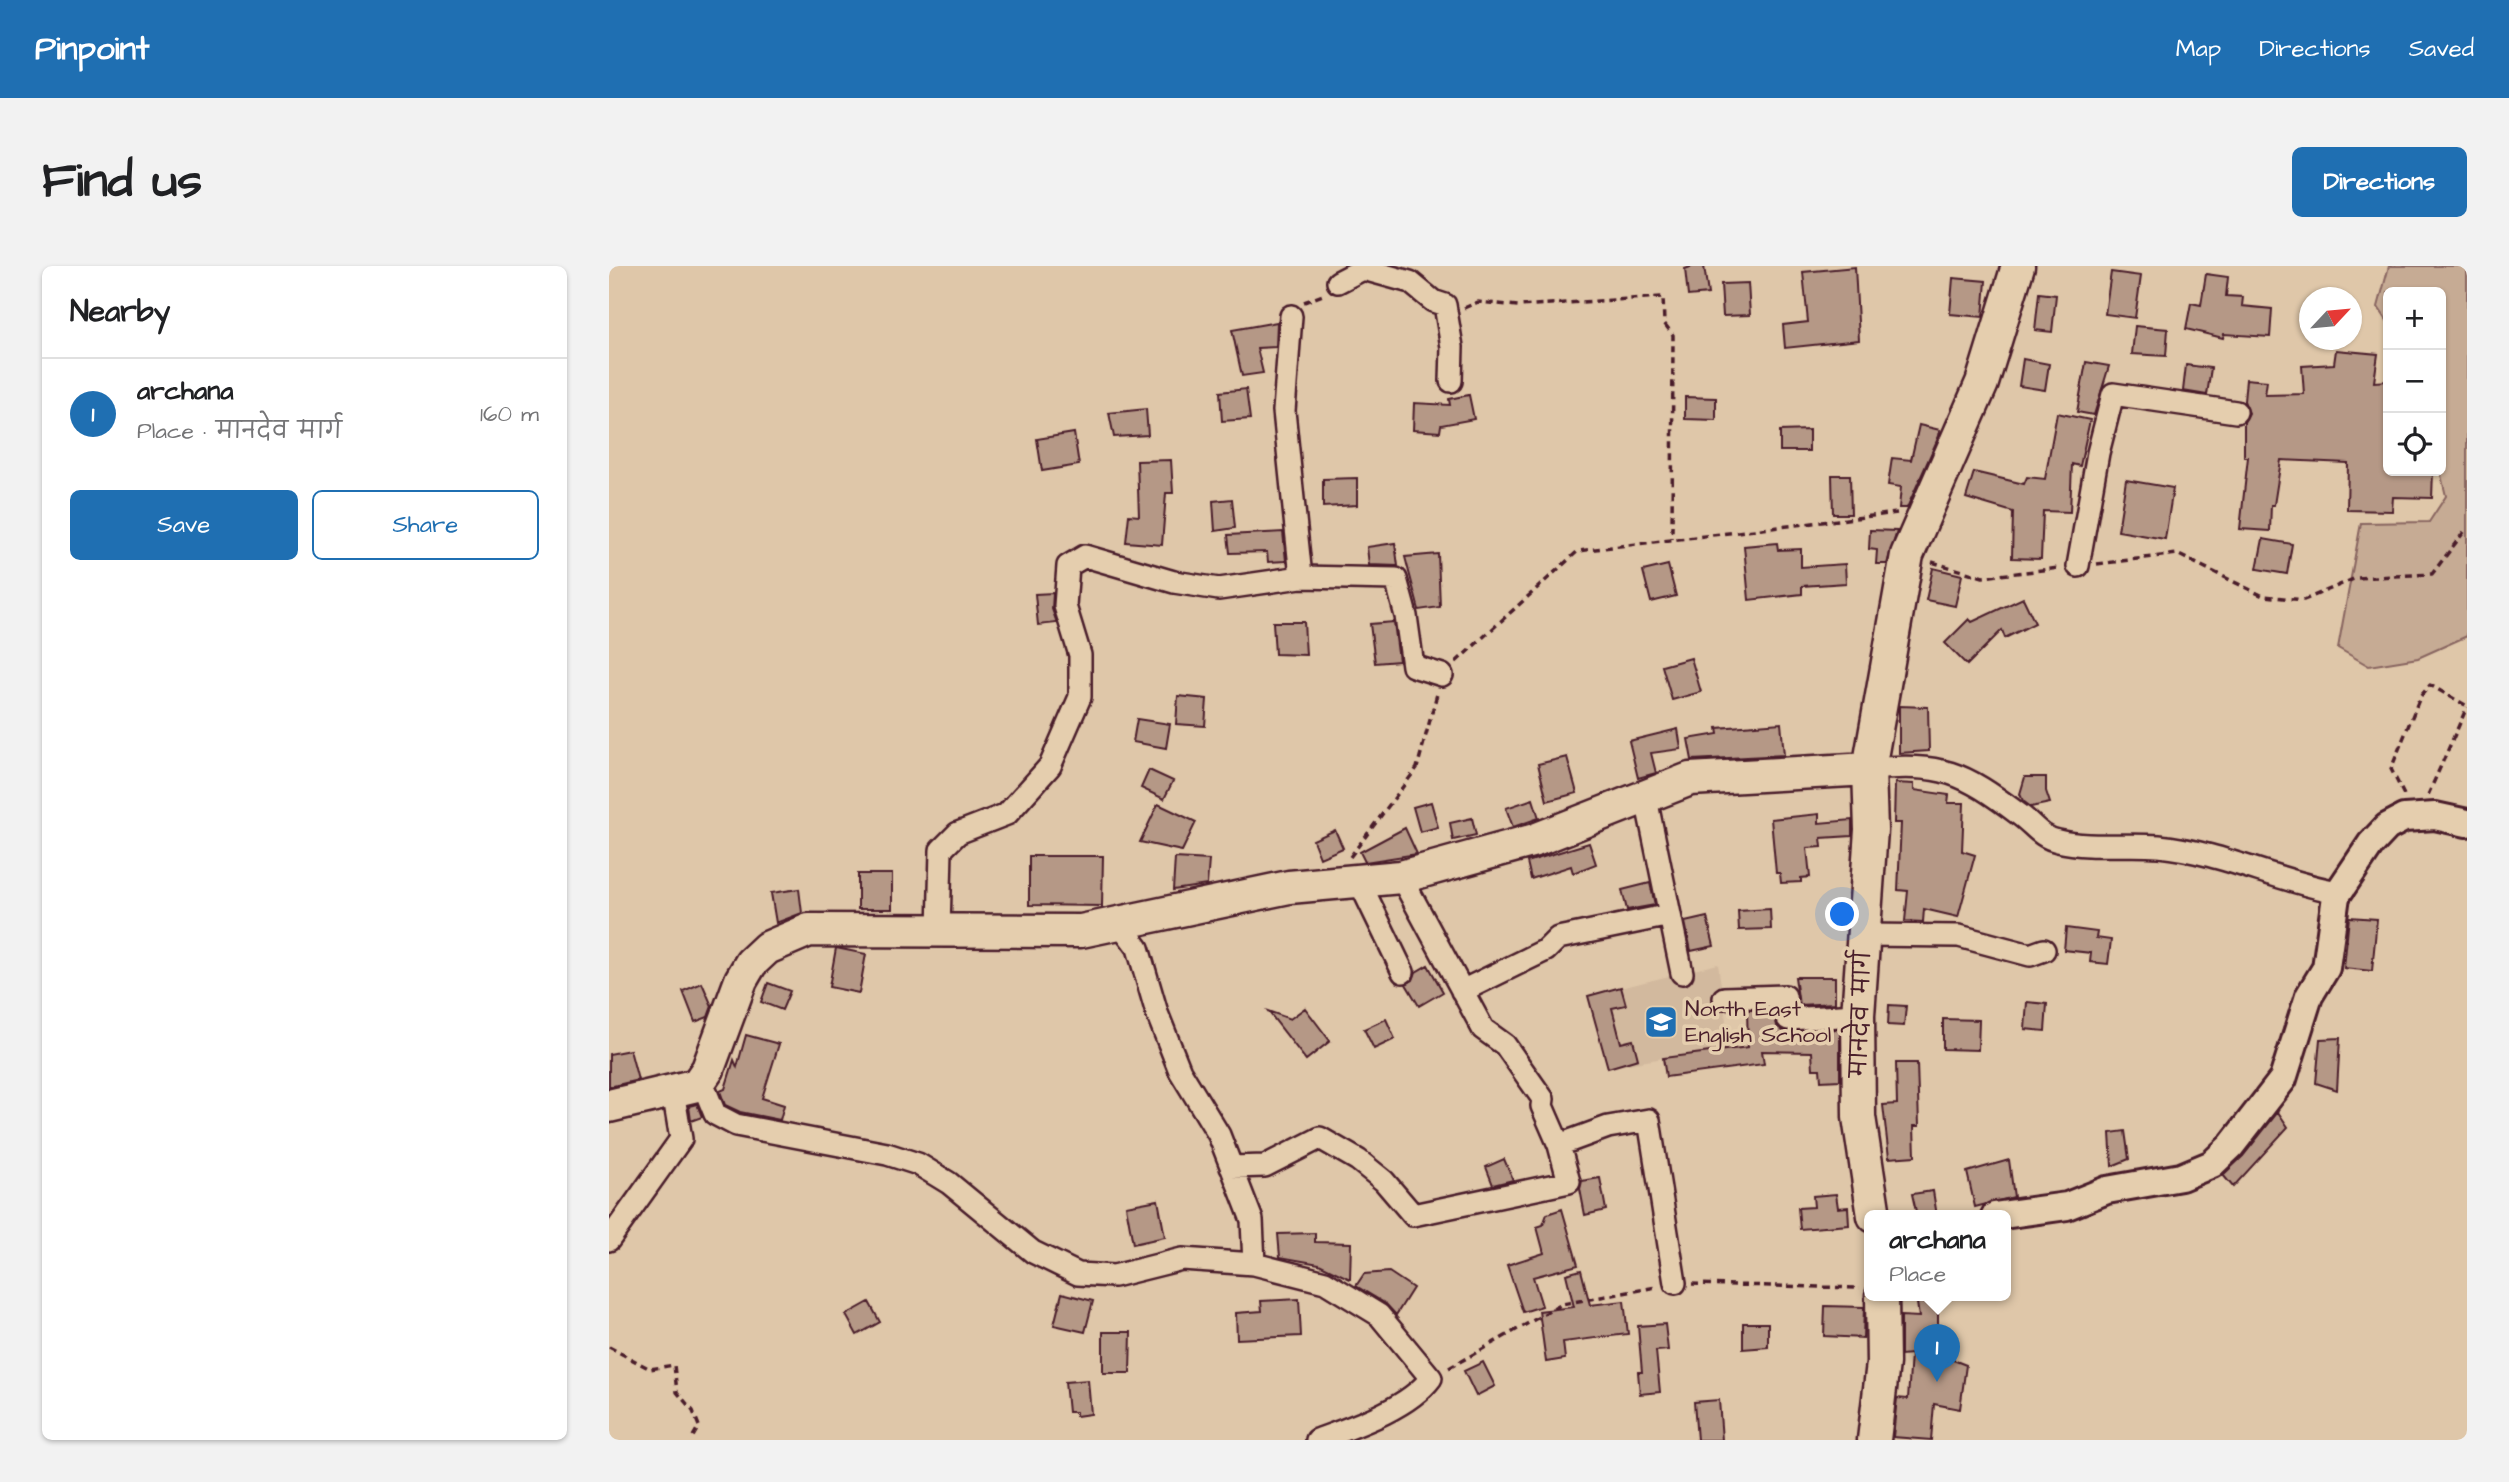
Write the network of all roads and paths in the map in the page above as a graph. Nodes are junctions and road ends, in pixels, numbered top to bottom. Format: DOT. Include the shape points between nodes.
graph roads {
  1 [pos="2018,266"];
  2 [pos="1338,282"];
  3 [pos="1445,305"];
  4 [pos="1291,316"];
  5 [pos="1451,381"];
  6 [pos="2237,412"];
  7 [pos="1927,510"];
  8 [pos="2467,528"];
  9 [pos="1672,539"];
  10 [pos="1907,555"];
  11 [pos="2078,566"];
  12 [pos="1301,577"];
  13 [pos="1442,675"];
  14 [pos="2467,706"];
  15 [pos="1869,769"];
  16 [pos="1645,794"];
  17 [pos="2411,818"];
  18 [pos="2467,823"];
  19 [pos="1401,877"];
  20 [pos="1351,881"];
  21 [pos="2336,896"];
  22 [pos="1670,915"];
  23 [pos="1120,924"];
  24 [pos="939,930"];
  25 [pos="1864,935"];
  26 [pos="2044,950"];
  27 [pos="1403,972"];
  28 [pos="1682,973"];
  29 [pos="1462,991"];
  30 [pos="1724,998"];
  31 [pos="1858,1014"];
  32 [pos="685,1088"];
  33 [pos="609,1106"];
  34 [pos="1559,1145"];
  35 [pos="1231,1167"];
  36 [pos="1873,1210"];
  37 [pos="2011,1214"];
  38 [pos="609,1240"];
  39 [pos="1254,1264"];
  40 [pos="1675,1283"];
  41 [pos="1864,1288"];
  42 [pos="1882,1301"];
  43 [pos="609,1347"];
  44 [pos="1431,1378"];
  45 [pos="691,1440"];
  46 [pos="1317,1440"];
  47 [pos="1874,1440"];
  1 -- 7 [label="main road, मानदेव मार्ग" via="1982,383"];
  2 -- 3 [label="street" via="1363,269 1410,282"];
  3 -- 5 [label="street"];
  3 -- 9 [label="path" via="1467,308 1478,302 1518,306 1663,297 1664,323 1673,335"];
  4 -- 12 [label="street" via="1283,411"];
  6 -- 11 [label="street" via="2113,394"];
  7 -- 9 [label="path"];
  7 -- 10 [label="main road, मानदेव मार्ग"];
  8 -- 11 [label="path" via="2432,574 2356,578 2304,600 2263,596 2177,554"];
  9 -- 13 [label="path" via="1578,551"];
  10 -- 11 [label="path" via="1983,577"];
  10 -- 15 [label="main road, मानदेव मार्ग"];
  12 -- 13 [label="street" via="1396,579 1413,666"];
  12 -- 24 [label="street" via="1219,589 1174,582 1085,556 1068,566 1065,606 1080,655 1080,697 1050,766 1007,814 958,833 941,850"];
  13 -- 20 [label="path" via="1417,768 1347,862"];
  14 -- 17 [label="path"];
  14 -- 17 [label="path" via="2430,685 2420,697 2391,768"];
  15 -- 16 [label="main road" via="1690,779"];
  15 -- 21 [label="street" via="1945,769 1996,797 2041,836 2059,842 2158,846 2195,853"];
  15 -- 25 [label="main road, मानदेव मार्ग" via="1871,830"];
  16 -- 19 [label="main road" via="1535,840"];
  16 -- 22 [label="street"];
  17 -- 18 [label="street" via="2435,816"];
  17 -- 21 [label="street" via="2387,827"];
  19 -- 20 [label="main road"];
  19 -- 29 [label="street"];
  20 -- 23 [label="main road" via="1289,887"];
  20 -- 27 [label="street"];
  21 -- 37 [label="street" via="2326,968 2309,996 2283,1079 2231,1146 2197,1172 2107,1190 2067,1206"];
  22 -- 28 [label="street"];
  22 -- 29 [label="street" via="1558,938 1546,950"];
  23 -- 24 [label="main road" via="1081,930"];
  23 -- 35 [label="street" via="1138,948 1180,1071 1219,1135"];
  24 -- 32 [label="main road" via="809,930 767,948 741,980 708,1069"];
  25 -- 26 [label="street" via="1959,936 2030,955"];
  25 -- 31 [label="main road, मानदेव मार्ग"];
  29 -- 34 [label="street" via="1483,1029 1505,1045 1543,1099"];
  30 -- 31 [label="street" via="1785,996 1787,1019"];
  31 -- 36 [label="main road, मानदेव मार्ग" via="1859,1117"];
  32 -- 33 [label="main road"];
  32 -- 38 [label="street" via="681,1139"];
  32 -- 39 [label="street" via="706,1092 715,1114 736,1125 918,1164 949,1183 1033,1252 1078,1274 1114,1276 1182,1259"];
  34 -- 35 [label="street" via="1569,1182 1413,1215 1359,1160 1320,1138 1265,1166"];
  34 -- 40 [label="street" via="1608,1127 1649,1120"];
  35 -- 39 [label="street" via="1252,1220"];
  39 -- 44 [label="street" via="1325,1282 1379,1315"];
  40 -- 41 [label="path"];
  40 -- 44 [label="path" via="1562,1304"];
  42 -- 47 [label="main road" via="1883,1363"];
  43 -- 45 [label="path" via="650,1369 674,1365 677,1392 699,1426"];
  44 -- 46 [label="street" via="1423,1388 1370,1420"];
}
